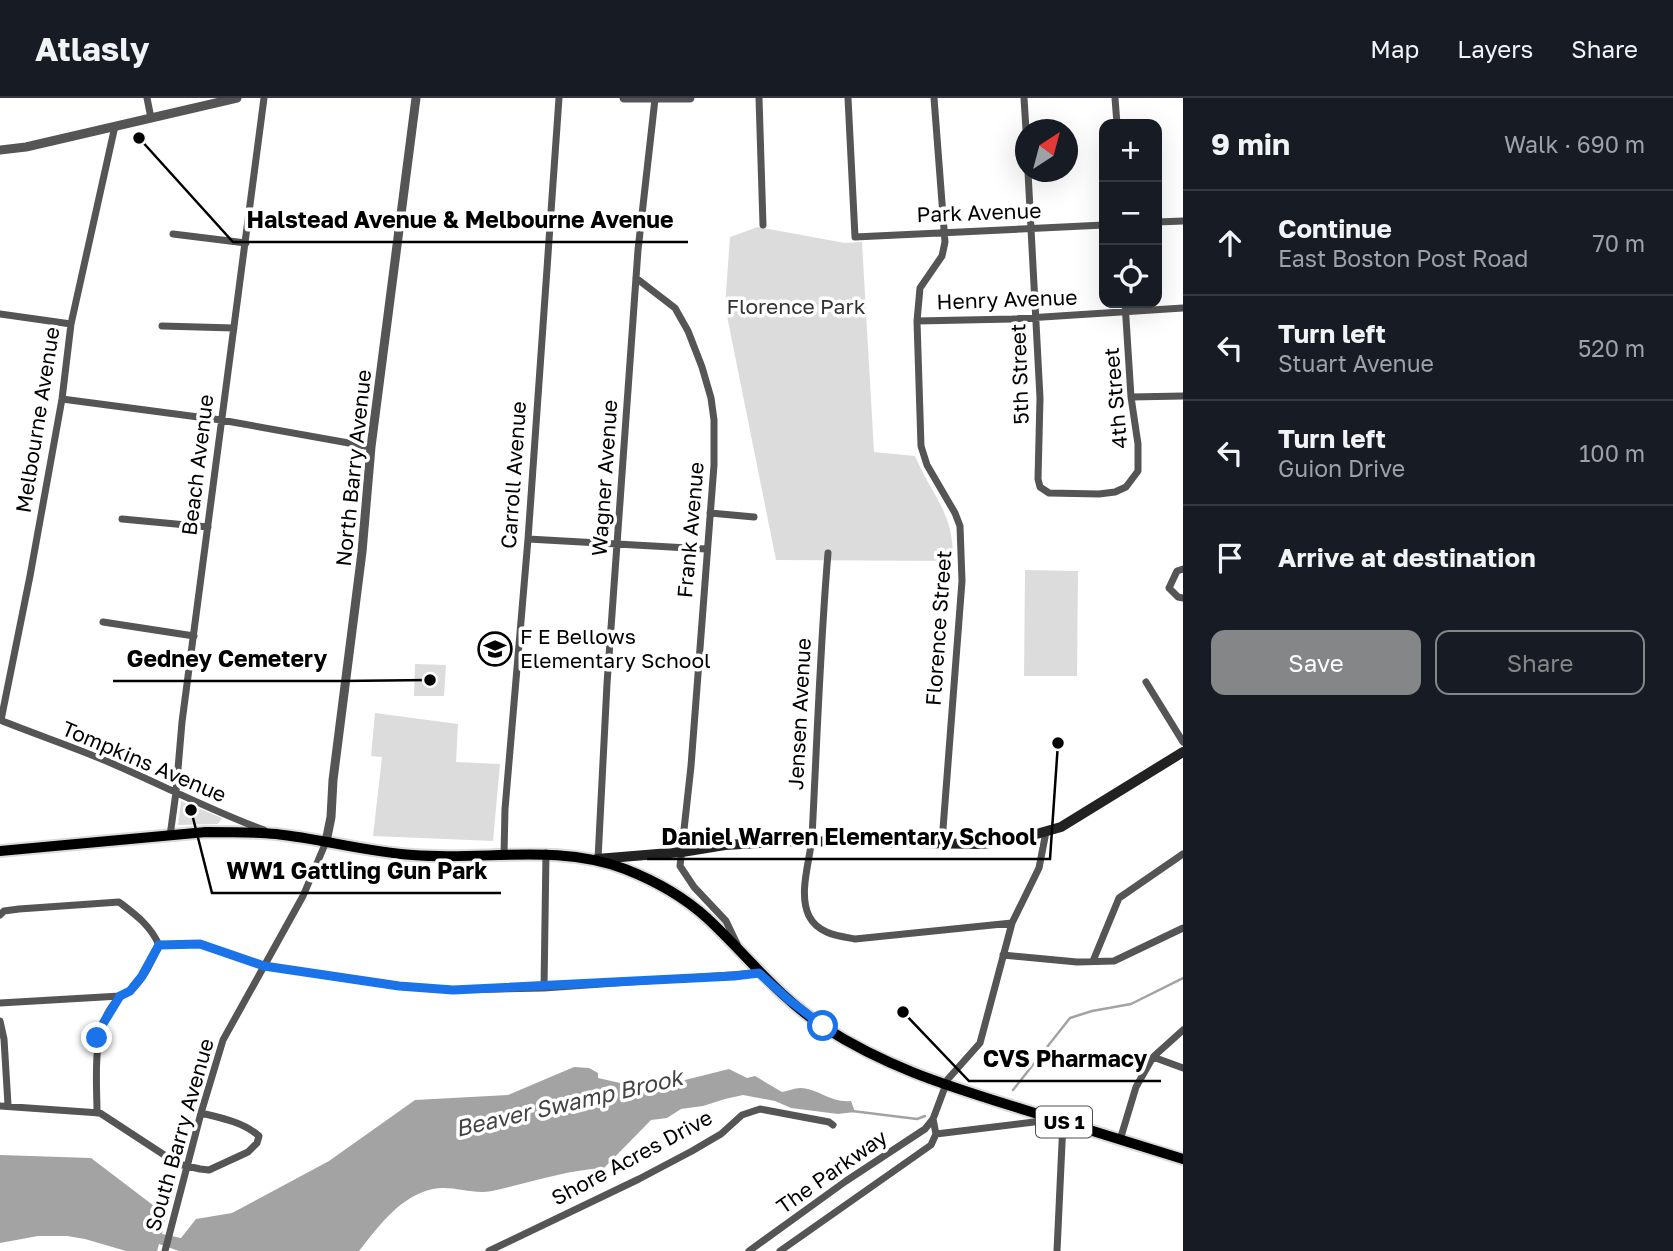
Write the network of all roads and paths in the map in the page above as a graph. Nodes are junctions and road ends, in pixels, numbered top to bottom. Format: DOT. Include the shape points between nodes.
graph roads {
  1 [pos="147,98"];
  2 [pos="237,98"];
  3 [pos="264,98"];
  4 [pos="416,98"];
  5 [pos="559,98"];
  6 [pos="624,98"];
  7 [pos="631,98"];
  8 [pos="690,98"];
  9 [pos="759,98"];
  10 [pos="848,98"];
  11 [pos="934,98"];
  12 [pos="1024,98"];
  13 [pos="1115,98"];
  14 [pos="655,99"];
  15 [pos="152,118"];
  16 [pos="1025,119"];
  17 [pos="1117,119"];
  18 [pos="116,126"];
  19 [pos="0,150"];
  20 [pos="1029,182"];
  21 [pos="1183,221"];
  22 [pos="1162,222"];
  23 [pos="762,225"];
  24 [pos="1099,225"];
  25 [pos="1032,229"];
  26 [pos="945,232"];
  27 [pos="173,234"];
  28 [pos="246,243"];
  29 [pos="636,278"];
  30 [pos="1126,308"];
  31 [pos="1183,308"];
  32 [pos="1126,312"];
  33 [pos="0,314"];
  34 [pos="1036,317"];
  35 [pos="917,321"];
  36 [pos="71,324"];
  37 [pos="162,326"];
  38 [pos="234,328"];
  39 [pos="1183,396"];
  40 [pos="1131,397"];
  41 [pos="62,399"];
  42 [pos="221,420"];
  43 [pos="371,447"];
  44 [pos="1126,487"];
  45 [pos="710,513"];
  46 [pos="754,517"];
  47 [pos="122,519"];
  48 [pos="208,527"];
  49 [pos="528,539"];
  50 [pos="617,544"];
  51 [pos="706,549"];
  52 [pos="828,553"];
  53 [pos="1183,569"];
  54 [pos="1183,598"];
  55 [pos="103,622"];
  56 [pos="194,636"];
  57 [pos="1146,682"];
  58 [pos="0,720"];
  59 [pos="1183,741"];
  60 [pos="1183,752"];
  61 [pos="176,792"];
  62 [pos="1046,832"];
  63 [pos="276,834"];
  64 [pos="170,836"];
  65 [pos="811,841"];
  66 [pos="326,842"];
  67 [pos="942,842"];
  68 [pos="0,851"];
  69 [pos="682,852"];
  70 [pos="545,853"];
  71 [pos="1183,854"];
  72 [pos="504,855"];
  73 [pos="594,859"];
  74 [pos="0,915"];
  75 [pos="1012,923"];
  76 [pos="1183,928"];
  77 [pos="159,945"];
  78 [pos="740,953"];
  79 [pos="1003,954"];
  80 [pos="1093,961"];
  81 [pos="264,966"];
  82 [pos="759,973"];
  83 [pos="544,988"];
  84 [pos="120,996"];
  85 [pos="0,1003"];
  86 [pos="0,1021"];
  87 [pos="1183,1030"];
  88 [pos="1153,1057"];
  89 [pos="1183,1068"];
  90 [pos="945,1085"];
  91 [pos="4,1105"];
  92 [pos="97,1112"];
  93 [pos="201,1113"];
  94 [pos="933,1119"];
  95 [pos="1060,1121"];
  96 [pos="833,1125"];
  97 [pos="936,1134"];
  98 [pos="1120,1140"];
  99 [pos="1183,1159"];
  100 [pos="187,1166"];
  101 [pos="165,1251"];
  102 [pos="489,1251"];
  103 [pos="749,1251"];
  104 [pos="780,1251"];
  105 [pos="1057,1251"];
  1 -- 15 [label="street"];
  2 -- 15 [label="street"];
  3 -- 28 [label="street, Beach Avenue"];
  4 -- 43 [label="street, North Barry Avenue"];
  5 -- 49 [label="street, Carroll Avenue"];
  6 -- 7 [label="street"];
  7 -- 14 [label="street"];
  8 -- 14 [label="street"];
  9 -- 23 [label="street"];
  10 -- 26 [label="street, Park Avenue" via="855,237"];
  11 -- 26 [label="street, Florence Street"];
  12 -- 16 [label="street"];
  13 -- 17 [label="street"];
  14 -- 29 [label="street, Wagner Avenue"];
  15 -- 18 [label="street"];
  18 -- 19 [label="street"];
  18 -- 36 [label="street, Melbourne Avenue"];
  20 -- 25 [label="street, 5th Street"];
  21 -- 22 [label="street"];
  24 -- 25 [label="street, Park Avenue"];
  25 -- 26 [label="street, Park Avenue"];
  25 -- 34 [label="street, 5th Street"];
  26 -- 35 [label="street, Florence Street" via="942,256 920,288"];
  27 -- 28 [label="street"];
  28 -- 38 [label="street, Beach Avenue"];
  29 -- 45 [label="street, Frank Avenue" via="675,308 702,368 714,420"];
  29 -- 50 [label="street, Wagner Avenue"];
  30 -- 32 [label="street, 4th Street"];
  31 -- 32 [label="street, Henry Avenue"];
  32 -- 34 [label="street, Henry Avenue"];
  32 -- 40 [label="street, 4th Street"];
  33 -- 36 [label="street"];
  34 -- 35 [label="street, Henry Avenue"];
  34 -- 44 [label="street, 5th Street" via="1040,487 1049,493 1072,495"];
  35 -- 67 [label="street, Florence Street" via="921,446 955,513 962,540"];
  36 -- 41 [label="street, Melbourne Avenue"];
  37 -- 38 [label="street"];
  38 -- 42 [label="street, Beach Avenue"];
  39 -- 40 [label="street"];
  40 -- 44 [label="street, 4th Street" via="1139,459 1138,471"];
  41 -- 42 [label="street"];
  41 -- 58 [label="street, Melbourne Avenue"];
  42 -- 43 [label="street"];
  42 -- 48 [label="street, Beach Avenue"];
  43 -- 66 [label="street, North Barry Avenue"];
  45 -- 46 [label="street"];
  45 -- 51 [label="street, Frank Avenue"];
  47 -- 48 [label="street"];
  48 -- 56 [label="street, Beach Avenue"];
  49 -- 50 [label="street"];
  49 -- 72 [label="street, Carroll Avenue"];
  50 -- 51 [label="street"];
  50 -- 73 [label="street, Wagner Avenue"];
  51 -- 69 [label="street, Frank Avenue"];
  52 -- 65 [label="street, Jensen Avenue"];
  53 -- 54 [label="street" via="1177,571 1169,588"];
  55 -- 56 [label="street"];
  56 -- 61 [label="street, Beach Avenue"];
  57 -- 59 [label="street"];
  58 -- 61 [label="street, Tompkins Avenue"];
  60 -- 62 [label="main road"];
  61 -- 63 [label="street, Tompkins Avenue"];
  61 -- 64 [label="street, Beach Avenue"];
  62 -- 67 [label="main road" via="981,844"];
  62 -- 75 [label="street" via="1039,868"];
  63 -- 64 [label="main road, US 1"];
  63 -- 66 [label="main road, US 1"];
  64 -- 68 [label="main road, US 1"];
  65 -- 67 [label="main road"];
  65 -- 69 [label="main road"];
  65 -- 75 [label="street, Jensen Avenue" via="806,881 809,916 832,935 855,939"];
  66 -- 72 [label="main road, US 1" via="417,856"];
  66 -- 81 [label="street, South Barry Avenue" via="303,896"];
  69 -- 73 [label="main road"];
  69 -- 78 [label="street" via="680,866 726,921"];
  70 -- 72 [label="main road, US 1"];
  70 -- 73 [label="main road, US 1"];
  70 -- 83 [label="street"];
  71 -- 80 [label="street" via="1119,898"];
  73 -- 78 [label="main road, US 1" via="650,880 681,899"];
  74 -- 77 [label="street" via="19,909 119,902 153,931"];
  75 -- 79 [label="street"];
  76 -- 80 [label="street" via="1114,961"];
  77 -- 81 [label="street" via="200,944"];
  77 -- 84 [label="street" via="142,976"];
  78 -- 82 [label="main road, US 1"];
  79 -- 80 [label="street"];
  79 -- 90 [label="street" via="979,1044"];
  81 -- 83 [label="street" via="399,986"];
  81 -- 93 [label="street, South Barry Avenue" via="223,1040"];
  82 -- 83 [label="street"];
  82 -- 90 [label="main road, US 1" via="811,1018 861,1050"];
  84 -- 85 [label="street"];
  84 -- 92 [label="street" via="97,1038"];
  86 -- 91 [label="street"];
  87 -- 88 [label="street"];
  88 -- 89 [label="street"];
  88 -- 98 [label="street" via="1136,1087"];
  90 -- 94 [label="street"];
  90 -- 95 [label="main road, US 1"];
  91 -- 92 [label="street"];
  92 -- 100 [label="street"];
  93 -- 100 [label="street, South Barry Avenue"];
  93 -- 100 [label="street" via="238,1123 259,1136 248,1152 230,1163 209,1170"];
  94 -- 97 [label="street"];
  94 -- 103 [label="street, The Parkway"];
  95 -- 97 [label="street"];
  95 -- 98 [label="main road, US 1"];
  95 -- 105 [label="street"];
  96 -- 102 [label="street, Shore Acres Drive" via="760,1109 743,1115 721,1134 639,1180"];
  97 -- 104 [label="street, The Parkway" via="931,1145 911,1161"];
  98 -- 99 [label="main road, US 1"];
  100 -- 101 [label="street, South Barry Avenue"];
}
